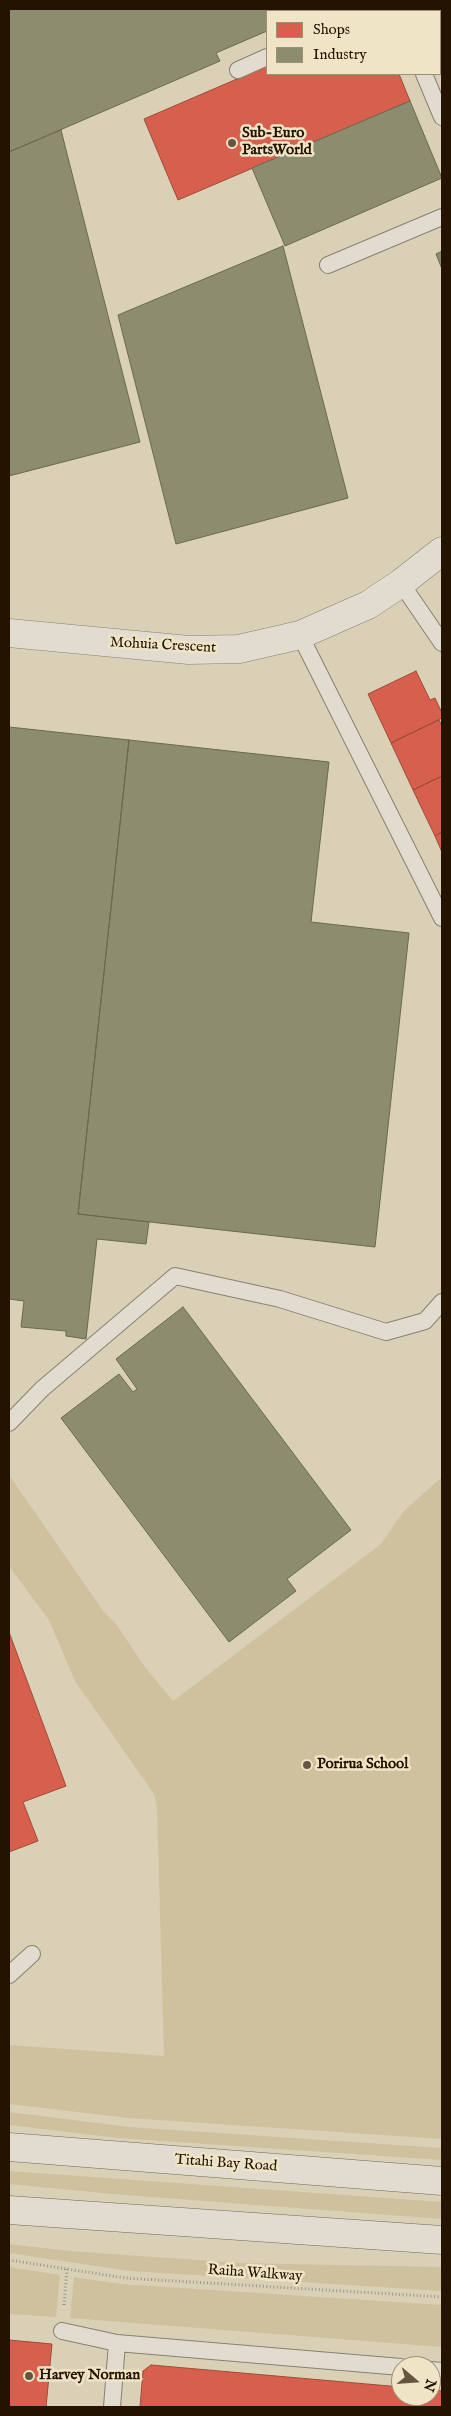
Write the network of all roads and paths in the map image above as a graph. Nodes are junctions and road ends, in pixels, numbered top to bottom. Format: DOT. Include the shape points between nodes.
graph roads {
  1 [pos="266,57"];
  2 [pos="238,70"];
  3 [pos="424,75"];
  4 [pos="442,117"];
  5 [pos="442,216"];
  6 [pos="328,265"];
  7 [pos="442,550"];
  8 [pos="402,584"];
  9 [pos="9,633"];
  10 [pos="300,635"];
  11 [pos="442,643"];
  12 [pos="442,918"];
  13 [pos="442,1302"];
  14 [pos="9,1423"];
  15 [pos="32,1954"];
  16 [pos="9,1975"];
  17 [pos="9,2147"];
  18 [pos="442,2181"];
  19 [pos="9,2210"];
  20 [pos="442,2240"];
  21 [pos="9,2260"];
  22 [pos="67,2268"];
  23 [pos="442,2297"];
  24 [pos="62,2331"];
  25 [pos="117,2343"];
  26 [pos="391,2366"];
  27 [pos="112,2407"];
  1 -- 2 [label="lane"];
  3 -- 4 [label="lane"];
  5 -- 6 [label="lane"];
  7 -- 8 [label="main road, Mohuia Crescent"];
  8 -- 10 [label="main road, Mohuia Crescent" via="368,604"];
  8 -- 11 [label="lane"];
  9 -- 10 [label="main road, Mohuia Crescent" via="189,650 239,649"];
  10 -- 12 [label="lane"];
  13 -- 14 [label="lane" via="425,1320 386,1332 280,1299 175,1276 42,1389"];
  15 -- 16 [label="lane"];
  17 -- 18 [label="main road, Titahi Bay Road"];
  19 -- 20 [label="main road"];
  21 -- 22 [label="path, Raiha Walkway"];
  22 -- 23 [label="path, Raiha Walkway" via="125,2278"];
  22 -- 24 [label="path"];
  24 -- 25 [label="lane"];
  25 -- 26 [label="lane"];
  25 -- 27 [label="lane"];
}
